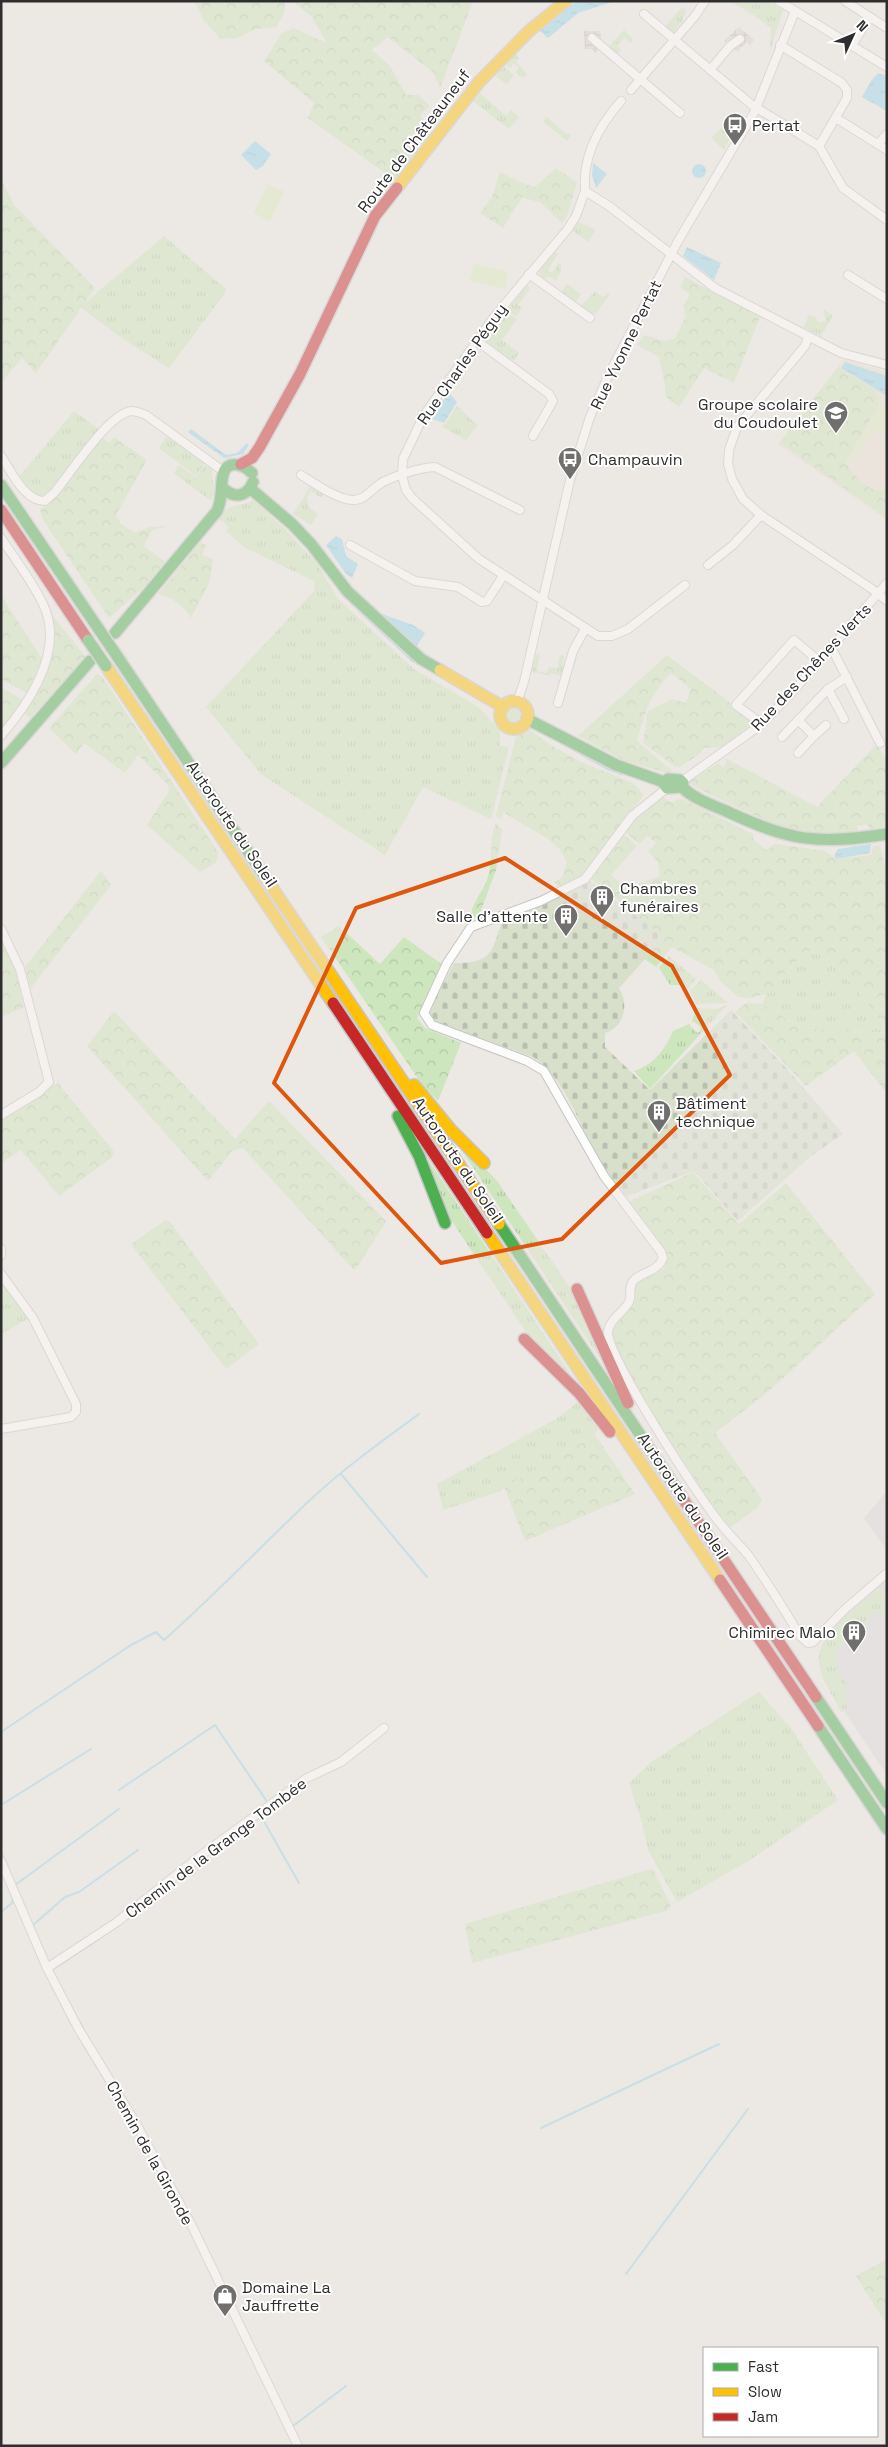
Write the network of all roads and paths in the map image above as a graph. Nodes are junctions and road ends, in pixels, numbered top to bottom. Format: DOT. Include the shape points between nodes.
graph roads {
  1 [pos="566,1"];
  2 [pos="705,1"];
  3 [pos="779,1"];
  4 [pos="845,1"];
  5 [pos="795,11"];
  6 [pos="644,14"];
  7 [pos="870,17"];
  8 [pos="887,28"];
  9 [pos="592,38"];
  10 [pos="740,39"];
  11 [pos="674,40"];
  12 [pos="780,45"];
  13 [pos="852,45"];
  14 [pos="887,67"];
  15 [pos="710,70"];
  16 [pos="640,80"];
  17 [pos="631,90"];
  18 [pos="621,101"];
  19 [pos="756,108"];
  20 [pos="680,113"];
  21 [pos="836,118"];
  22 [pos="887,134"];
  23 [pos="878,144"];
  24 [pos="819,146"];
  25 [pos="887,150"];
  26 [pos="585,191"];
  27 [pos="887,220"];
  28 [pos="671,255"];
  29 [pos="529,274"];
  30 [pos="848,275"];
  31 [pos="887,299"];
  32 [pos="590,318"];
  33 [pos="810,338"];
  34 [pos="477,341"];
  35 [pos="887,365"];
  36 [pos="533,436"];
  37 [pos="1,456"];
  38 [pos="252,458"];
  39 [pos="241,464"];
  40 [pos="224,471"];
  41 [pos="252,473"];
  42 [pos="301,475"];
  43 [pos="402,476"];
  44 [pos="1,485"];
  45 [pos="223,488"];
  46 [pos="251,489"];
  47 [pos="235,496"];
  48 [pos="1,510"];
  49 [pos="520,510"];
  50 [pos="218,511"];
  51 [pos="761,515"];
  52 [pos="1,538"];
  53 [pos="350,545"];
  54 [pos="708,565"];
  55 [pos="503,576"];
  56 [pos="887,583"];
  57 [pos="685,585"];
  58 [pos="879,594"];
  59 [pos="543,601"];
  60 [pos="887,601"];
  61 [pos="585,629"];
  62 [pos="115,633"];
  63 [pos="831,647"];
  64 [pos="90,661"];
  65 [pos="819,662"];
  66 [pos="847,677"];
  67 [pos="828,689"];
  68 [pos="517,702"];
  69 [pos="558,703"];
  70 [pos="502,707"];
  71 [pos="527,719"];
  72 [pos="844,719"];
  73 [pos="798,720"];
  74 [pos="762,724"];
  75 [pos="826,724"];
  76 [pos="1,736"];
  77 [pos="814,736"];
  78 [pos="782,737"];
  79 [pos="880,743"];
  80 [pos="798,753"];
  81 [pos="1,763"];
  82 [pos="682,784"];
  83 [pos="666,785"];
  84 [pos="887,834"];
  85 [pos="1,929"];
  86 [pos="310,944"];
  87 [pos="360,1042"];
  88 [pos="1,1115"];
  89 [pos="484,1162"];
  90 [pos="445,1223"];
  91 [pos="1,1249"];
  92 [pos="1,1255"];
  93 [pos="1,1274"];
  94 [pos="576,1290"];
  95 [pos="524,1339"];
  96 [pos="1,1429"];
  97 [pos="665,1472"];
  98 [pos="652,1480"];
  99 [pos="887,1573"];
  100 [pos="384,1728"];
  101 [pos="887,1803"];
  102 [pos="887,1829"];
  103 [pos="1,1861"];
  104 [pos="47,1968"];
  105 [pos="298,2446"];
  1 -- 38 [label="main road, Route de Châteauneuf" via="530,30 478,82 375,216 300,374"];
  2 -- 11 [label="street"];
  3 -- 5 [label="street"];
  4 -- 7 [label="street"];
  5 -- 12 [label="street, Rue Yvonne Pertat"];
  5 -- 13 [label="street"];
  6 -- 11 [label="street"];
  7 -- 8 [label="street"];
  7 -- 13 [label="street"];
  9 -- 16 [label="street"];
  10 -- 15 [label="street"];
  11 -- 15 [label="street"];
  11 -- 16 [label="street"];
  12 -- 19 [label="street, Rue Yvonne Pertat"];
  12 -- 21 [label="street" via="842,83 847,90 847,98"];
  13 -- 14 [label="street"];
  15 -- 19 [label="street"];
  16 -- 17 [label="street"];
  16 -- 20 [label="street"];
  18 -- 26 [label="street, Rue Charles Péguy" via="595,135 584,182"];
  19 -- 24 [label="street"];
  19 -- 28 [label="street, Rue Yvonne Pertat"];
  21 -- 23 [label="street"];
  21 -- 24 [label="street"];
  22 -- 23 [label="street"];
  23 -- 25 [label="street"];
  24 -- 27 [label="street" via="843,188"];
  26 -- 28 [label="street"];
  26 -- 29 [label="street, Rue Charles Péguy" via="568,230"];
  28 -- 33 [label="street" via="716,288"];
  28 -- 59 [label="street, Rue Yvonne Pertat" via="590,417 570,480"];
  29 -- 32 [label="street"];
  29 -- 34 [label="street, Rue Charles Péguy"];
  30 -- 31 [label="street"];
  33 -- 35 [label="street" via="848,355"];
  33 -- 51 [label="street" via="739,424 732,440 728,464 732,479 743,499"];
  34 -- 36 [label="street" via="554,400"];
  34 -- 43 [label="street, Rue Charles Péguy" via="424,415 403,459"];
  37 -- 40 [label="street" via="26,492 32,498 45,501 56,492 106,428 131,411 146,415"];
  38 -- 39 [label="main road"];
  38 -- 41 [label="main road, Route de Châteauneuf"];
  39 -- 40 [label="main road" via="231,465"];
  39 -- 41 [label="main road"];
  40 -- 45 [label="main road" via="221,477"];
  41 -- 46 [label="main road, Route de Châteauneuf"];
  42 -- 43 [label="street" via="324,490 351,501 362,499 382,483"];
  43 -- 49 [label="street" via="436,467"];
  43 -- 55 [label="street" via="412,498 479,559"];
  44 -- 86 [label="main road, Autoroute du Soleil, bridge"];
  45 -- 47 [label="main road"];
  45 -- 50 [label="main road"];
  46 -- 47 [label="main road" via="244,495"];
  46 -- 70 [label="main road" via="292,524 348,592 420,660"];
  47 -- 50 [label="main road"];
  48 -- 87 [label="main road, Autoroute du Soleil, bridge"];
  50 -- 62 [label="main road"];
  51 -- 54 [label="street" via="733,545"];
  51 -- 58 [label="street"];
  52 -- 76 [label="street" via="42,602 50,625 50,639 45,666"];
  53 -- 55 [label="street" via="415,581 458,587 482,602"];
  55 -- 59 [label="street"];
  56 -- 58 [label="street, Rue des Chênes Verts"];
  57 -- 61 [label="street" via="618,635 598,636"];
  58 -- 60 [label="street"];
  58 -- 63 [label="street, Rue des Chênes Verts"];
  59 -- 61 [label="street"];
  59 -- 68 [label="street, Rue Yvonne Pertat"];
  61 -- 69 [label="street" via="573,651"];
  63 -- 65 [label="street, Rue des Chênes Verts"];
  63 -- 66 [label="street"];
  64 -- 81 [label="main road"];
  65 -- 74 [label="street, Rue des Chênes Verts"];
  65 -- 74 [label="street" via="794,640 736,705"];
  66 -- 67 [label="street"];
  66 -- 79 [label="street"];
  67 -- 72 [label="street"];
  67 -- 73 [label="street"];
  68 -- 70 [label="main road" via="509,702"];
  68 -- 71 [label="main road" via="527,710"];
  70 -- 71 [label="main road" via="500,718 506,727 520,728"];
  71 -- 83 [label="main road" via="616,765"];
  73 -- 77 [label="street"];
  73 -- 78 [label="street"];
  74 -- 82 [label="street, Rue des Chênes Verts"];
  75 -- 77 [label="street"];
  77 -- 80 [label="street"];
  82 -- 83 [label="main road"];
  82 -- 84 [label="main road" via="722,810 790,838 816,842 843,841"];
  83 -- 99 [label="street" via="632,816 585,878 541,901 471,927 440,975 424,1013 432,1025 527,1061 544,1072 604,1176 662,1252 663,1258 657,1268 631,1284 628,1302 609,1328 612,1346 633,1389 689,1478 724,1529 748,1554 800,1636 808,1643 813,1642"];
  85 -- 88 [label="street" via="20,969 49,1082 39,1092"];
  86 -- 89 [label="main road" via="332,963 408,1077 451,1130"];
  86 -- 97 [label="main road, Autoroute du Soleil"];
  87 -- 90 [label="main road" via="375,1076 415,1146"];
  87 -- 98 [label="main road, Autoroute du Soleil"];
  91 -- 92 [label="street"];
  93 -- 96 [label="street" via="33,1318 76,1404 72,1417"];
  94 -- 97 [label="main road" via="615,1379"];
  95 -- 98 [label="main road" via="579,1393"];
  97 -- 101 [label="main road, Autoroute du Soleil"];
  98 -- 102 [label="main road, Autoroute du Soleil"];
  100 -- 104 [label="street, Chemin de la Grange Tombée" via="341,1762 307,1778 117,1922"];
  103 -- 104 [label="street, Chemin de la Gironde"];
  104 -- 105 [label="street, Chemin de la Gironde" via="191,2224"];
}
